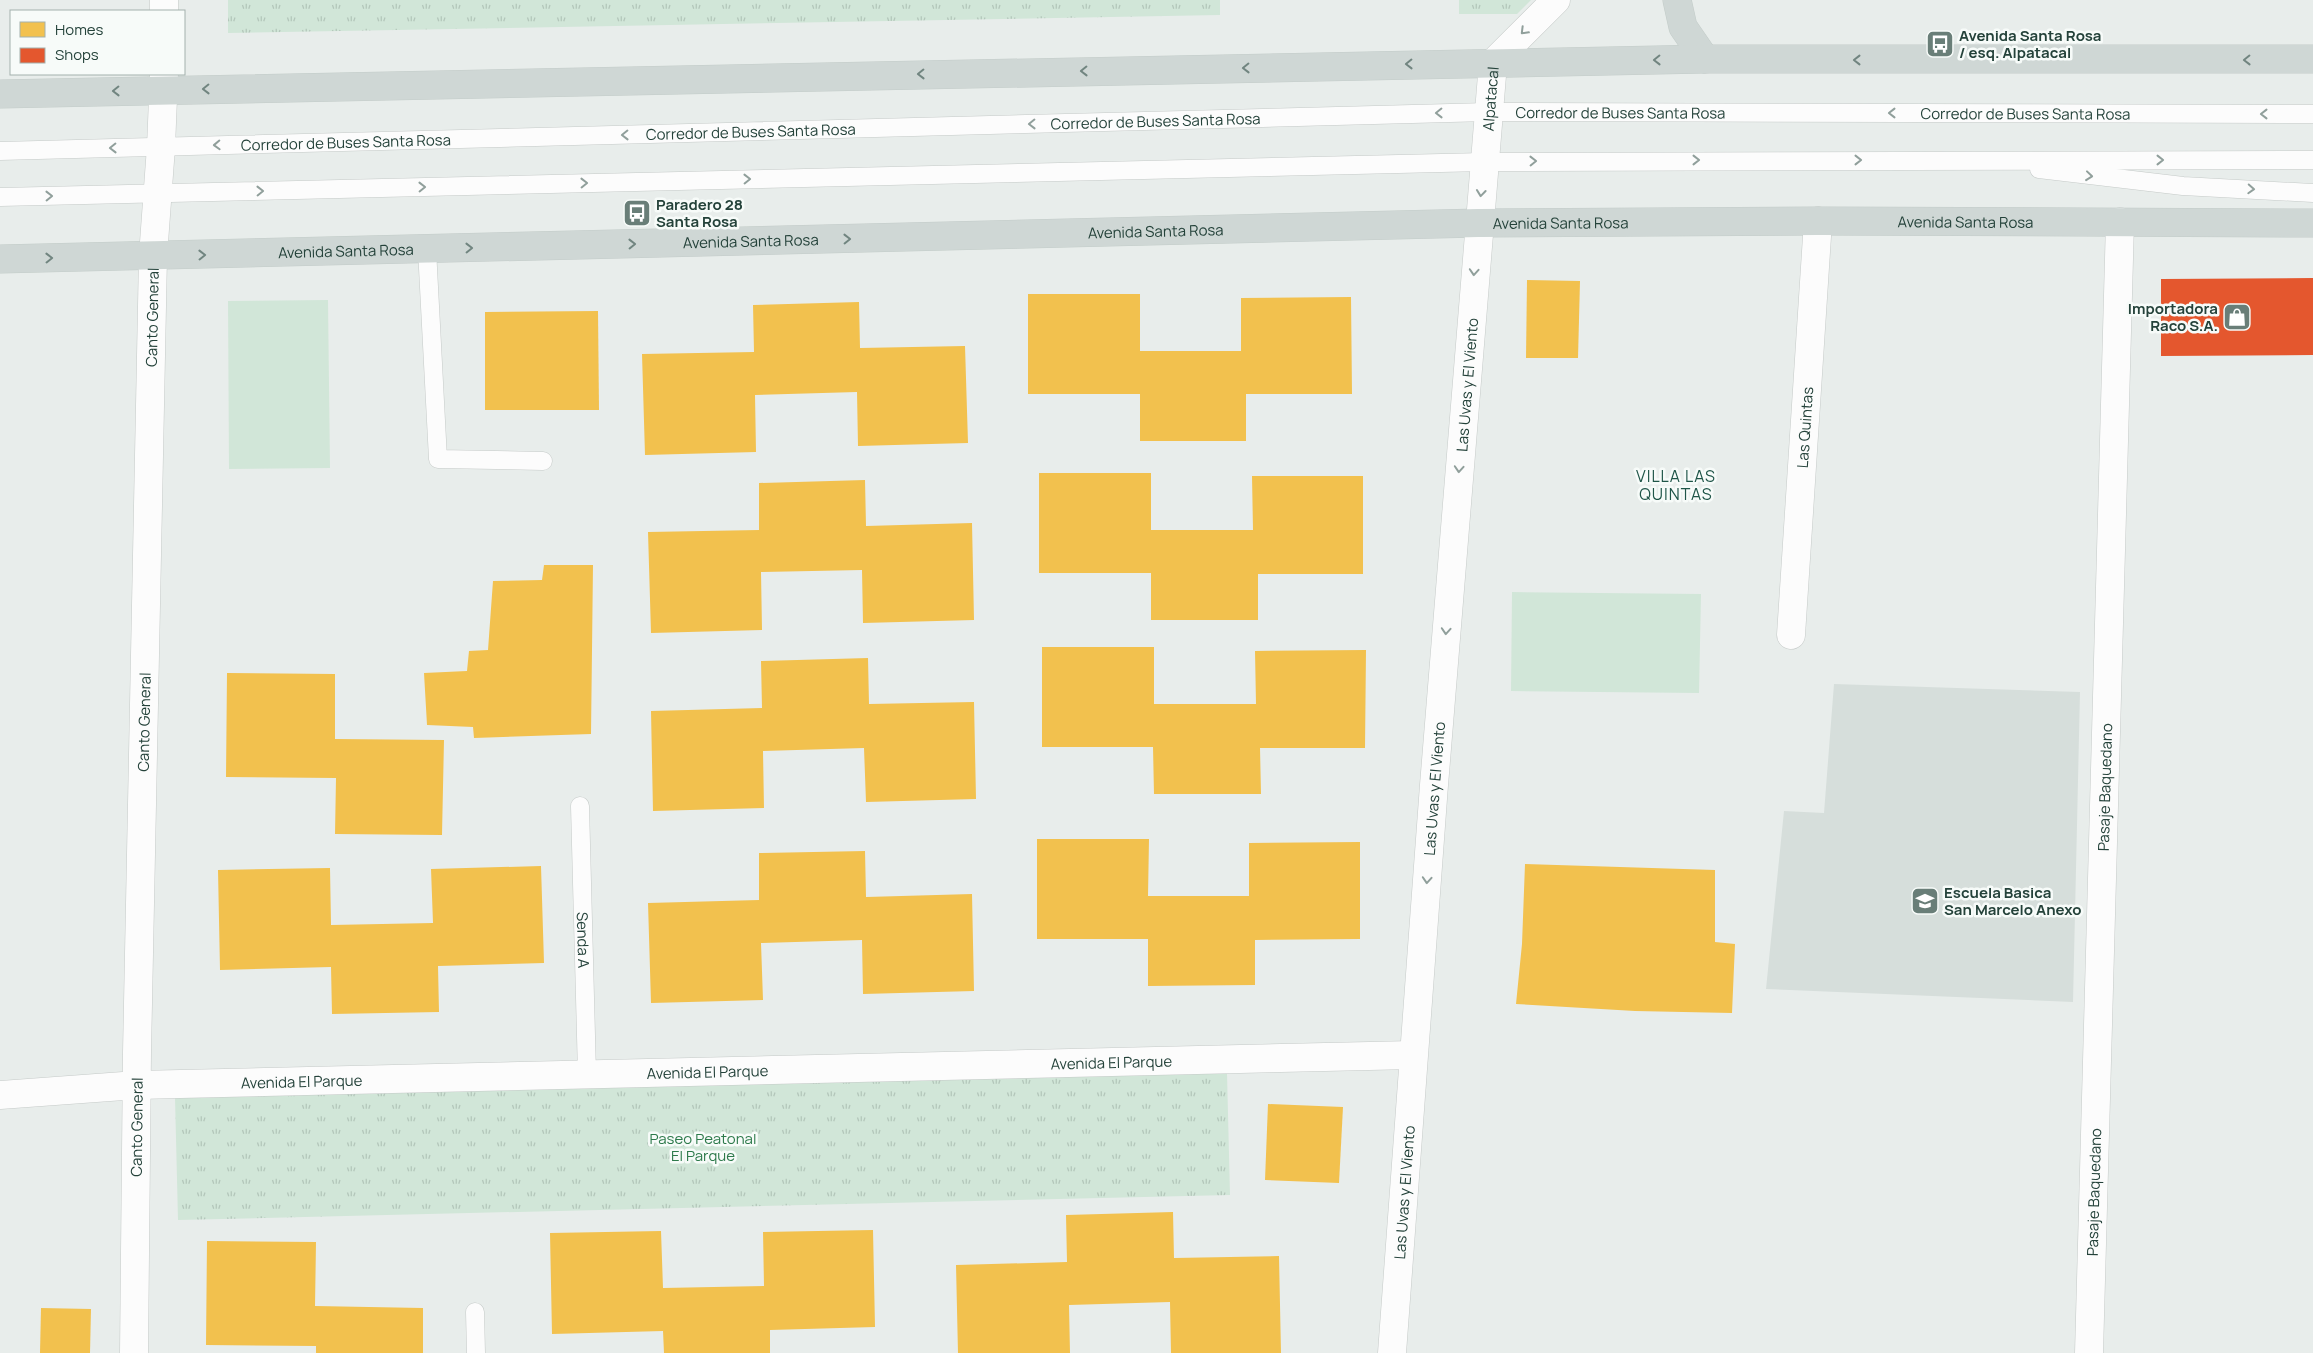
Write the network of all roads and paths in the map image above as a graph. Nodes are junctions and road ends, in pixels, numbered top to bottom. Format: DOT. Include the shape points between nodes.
graph roads {
  1 [pos="1556,0"];
  2 [pos="1677,0"];
  3 [pos="1705,59"];
  4 [pos="2313,60"];
  5 [pos="1493,62"];
  6 [pos="164,82"];
  7 [pos="0,94"];
  8 [pos="1488,112"];
  9 [pos="2313,114"];
  10 [pos="162,147"];
  11 [pos="0,151"];
  12 [pos="1971,160"];
  13 [pos="2313,160"];
  14 [pos="1484,162"];
  15 [pos="2313,193"];
  16 [pos="158,194"];
  17 [pos="0,197"];
  18 [pos="1818,221"];
  19 [pos="2120,222"];
  20 [pos="1478,223"];
  21 [pos="2313,223"];
  22 [pos="427,249"];
  23 [pos="153,256"];
  24 [pos="0,259"];
  25 [pos="543,461"];
  26 [pos="1791,635"];
  27 [pos="580,806"];
  28 [pos="1413,1056"];
  29 [pos="587,1074"];
  30 [pos="137,1085"];
  31 [pos="0,1095"];
  32 [pos="475,1312"];
  33 [pos="134,1353"];
  34 [pos="476,1353"];
  35 [pos="1392,1353"];
  36 [pos="2089,1353"];
  1 -- 5 [label="street, Alpatacal, one-way"];
  2 -- 3 [label="main road" via="1683,27"];
  4 -- 3 [label="main road, one-way"];
  3 -- 5 [label="main road, one-way"];
  5 -- 6 [label="main road, one-way"];
  5 -- 8 [label="street, Alpatacal"];
  6 -- 7 [label="main road, one-way"];
  6 -- 10 [label="street, Canto General"];
  9 -- 8 [label="lane, Corredor de Buses Santa Rosa, one-way"];
  8 -- 10 [label="lane, Corredor de Buses Santa Rosa, one-way"];
  8 -- 14 [label="street, Alpatacal"];
  10 -- 11 [label="lane, Corredor de Buses Santa Rosa, one-way"];
  10 -- 16 [label="street, Canto General"];
  12 -- 13 [label="lane, one-way"];
  14 -- 12 [label="lane, one-way"];
  12 -- 15 [label="lane, one-way" via="2183,186"];
  16 -- 14 [label="lane, one-way"];
  14 -- 20 [label="street, Alpatacal, one-way"];
  17 -- 16 [label="lane, one-way"];
  16 -- 23 [label="street, Canto General"];
  18 -- 19 [label="main road, Avenida Santa Rosa"];
  18 -- 20 [label="main road, Avenida Santa Rosa"];
  18 -- 26 [label="street, Las Quintas"];
  19 -- 21 [label="main road, Avenida Santa Rosa"];
  19 -- 36 [label="street, Pasaje Baquedano"];
  22 -- 20 [label="main road, Avenida Santa Rosa, one-way"];
  20 -- 28 [label="street, Las Uvas y El Viento, one-way"];
  23 -- 22 [label="main road, Avenida Santa Rosa, one-way"];
  22 -- 25 [label="lane" via="438,459"];
  24 -- 23 [label="main road, Avenida Santa Rosa, one-way"];
  23 -- 30 [label="street, Canto General"];
  27 -- 29 [label="lane, Senda A"];
  28 -- 29 [label="street, Avenida El Parque"];
  28 -- 35 [label="street, Las Uvas y El Viento"];
  29 -- 30 [label="street, Avenida El Parque"];
  30 -- 31 [label="street, Avenida El Parque"];
  30 -- 33 [label="street, Canto General"];
  32 -- 34 [label="lane"];
}
